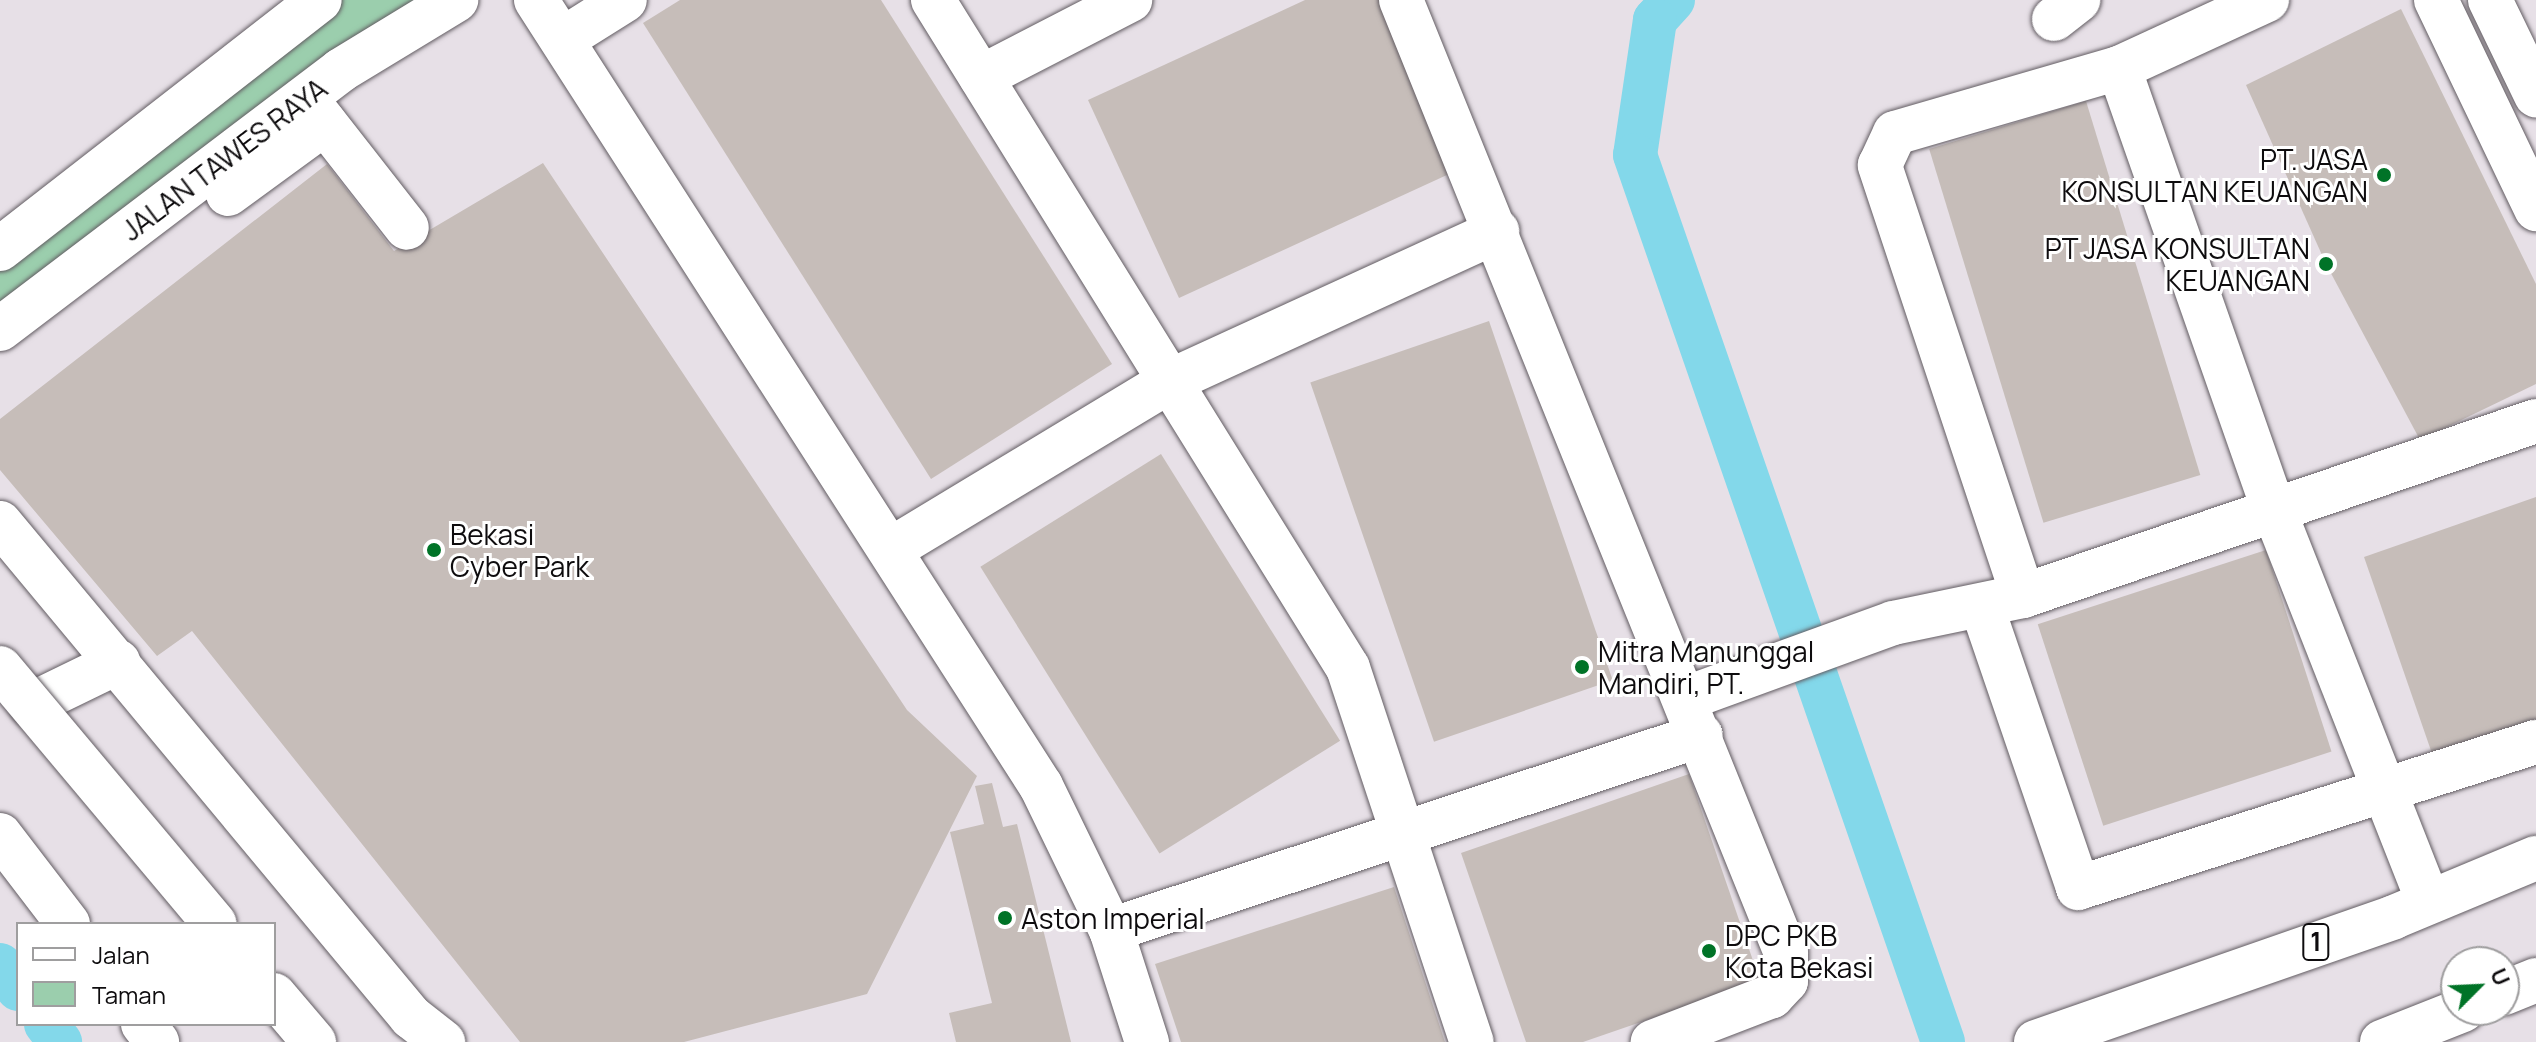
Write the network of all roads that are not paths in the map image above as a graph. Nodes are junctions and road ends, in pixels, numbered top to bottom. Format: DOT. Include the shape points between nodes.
graph roads {
  1 [pos="456,0"];
  2 [pos="536,0"];
  3 [pos="625,0"];
  4 [pos="933,0"];
  5 [pos="1130,0"];
  6 [pos="1401,0"];
  7 [pos="2267,0"];
  8 [pos="2436,0"];
  9 [pos="2490,0"];
  10 [pos="308,9"];
  11 [pos="563,39"];
  12 [pos="2119,68"];
  13 [pos="341,70"];
  14 [pos="981,77"];
  15 [pos="2536,95"];
  16 [pos="315,111"];
  17 [pos="2536,209"];
  18 [pos="407,228"];
  19 [pos="1497,231"];
  20 [pos="0,249"];
  21 [pos="0,329"];
  22 [pos="0,361"];
  23 [pos="1170,381"];
  24 [pos="2536,421"];
  25 [pos="2274,510"];
  26 [pos="0,523"];
  27 [pos="893,548"];
  28 [pos="2002,602"];
  29 [pos="118,662"];
  30 [pos="0,668"];
  31 [pos="32,704"];
  32 [pos="1694,717"];
  33 [pos="2536,742"];
  34 [pos="2381,790"];
  35 [pos="1403,833"];
  36 [pos="0,835"];
  37 [pos="2536,858"];
  38 [pos="2428,900"];
  39 [pos="66,922"];
  40 [pos="213,922"];
  41 [pos="1111,930"];
  42 [pos="276,997"];
  43 [pos="2440,1019"];
  44 [pos="314,1042"];
  45 [pos="443,1042"];
  46 [pos="1147,1042"];
  47 [pos="1472,1042"];
  48 [pos="1653,1042"];
  49 [pos="2036,1042"];
  50 [pos="2382,1042"];
  1 -- 13 [label="main road, JALAN TAWES RAYA"];
  2 -- 11 [label="main road"];
  3 -- 11 [label="main road"];
  4 -- 14 [label="main road"];
  5 -- 14 [label="main road"];
  6 -- 19 [label="main road"];
  7 -- 12 [label="main road"];
  8 -- 17 [label="main road"];
  9 -- 15 [label="main road"];
  10 -- 13 [label="main road"];
  10 -- 20 [label="main road"];
  11 -- 27 [label="main road"];
  12 -- 25 [label="main road"];
  12 -- 28 [label="main road" via="1895,133 1880,165"];
  13 -- 16 [label="main road, JALAN TAWES RAYA"];
  14 -- 23 [label="main road"];
  16 -- 18 [label="main road"];
  16 -- 21 [label="main road, JALAN TAWES RAYA"];
  16 -- 22 [label="main road"];
  19 -- 23 [label="main road"];
  19 -- 32 [label="main road"];
  23 -- 27 [label="main road"];
  23 -- 35 [label="main road" via="1348,668"];
  24 -- 25 [label="main road"];
  25 -- 28 [label="main road"];
  25 -- 34 [label="main road"];
  26 -- 29 [label="main road"];
  27 -- 41 [label="main road" via="1041,786"];
  28 -- 32 [label="main road" via="1893,623 1785,662"];
  28 -- 34 [label="main road" via="2078,888"];
  29 -- 31 [label="main road"];
  29 -- 45 [label="main road" via="411,1017"];
  30 -- 40 [label="main road, bridge"];
  32 -- 35 [label="main road"];
  32 -- 48 [label="main road" via="1790,969 1772,996"];
  33 -- 34 [label="main road"];
  34 -- 38 [label="main road"];
  35 -- 41 [label="main road"];
  35 -- 47 [label="main road"];
  36 -- 39 [label="main road"];
  37 -- 38 [label="main road, 1"];
  38 -- 49 [label="main road, 1"];
  41 -- 46 [label="main road"];
  42 -- 44 [label="main road, bridge"];
  43 -- 50 [label="main road"];
}
